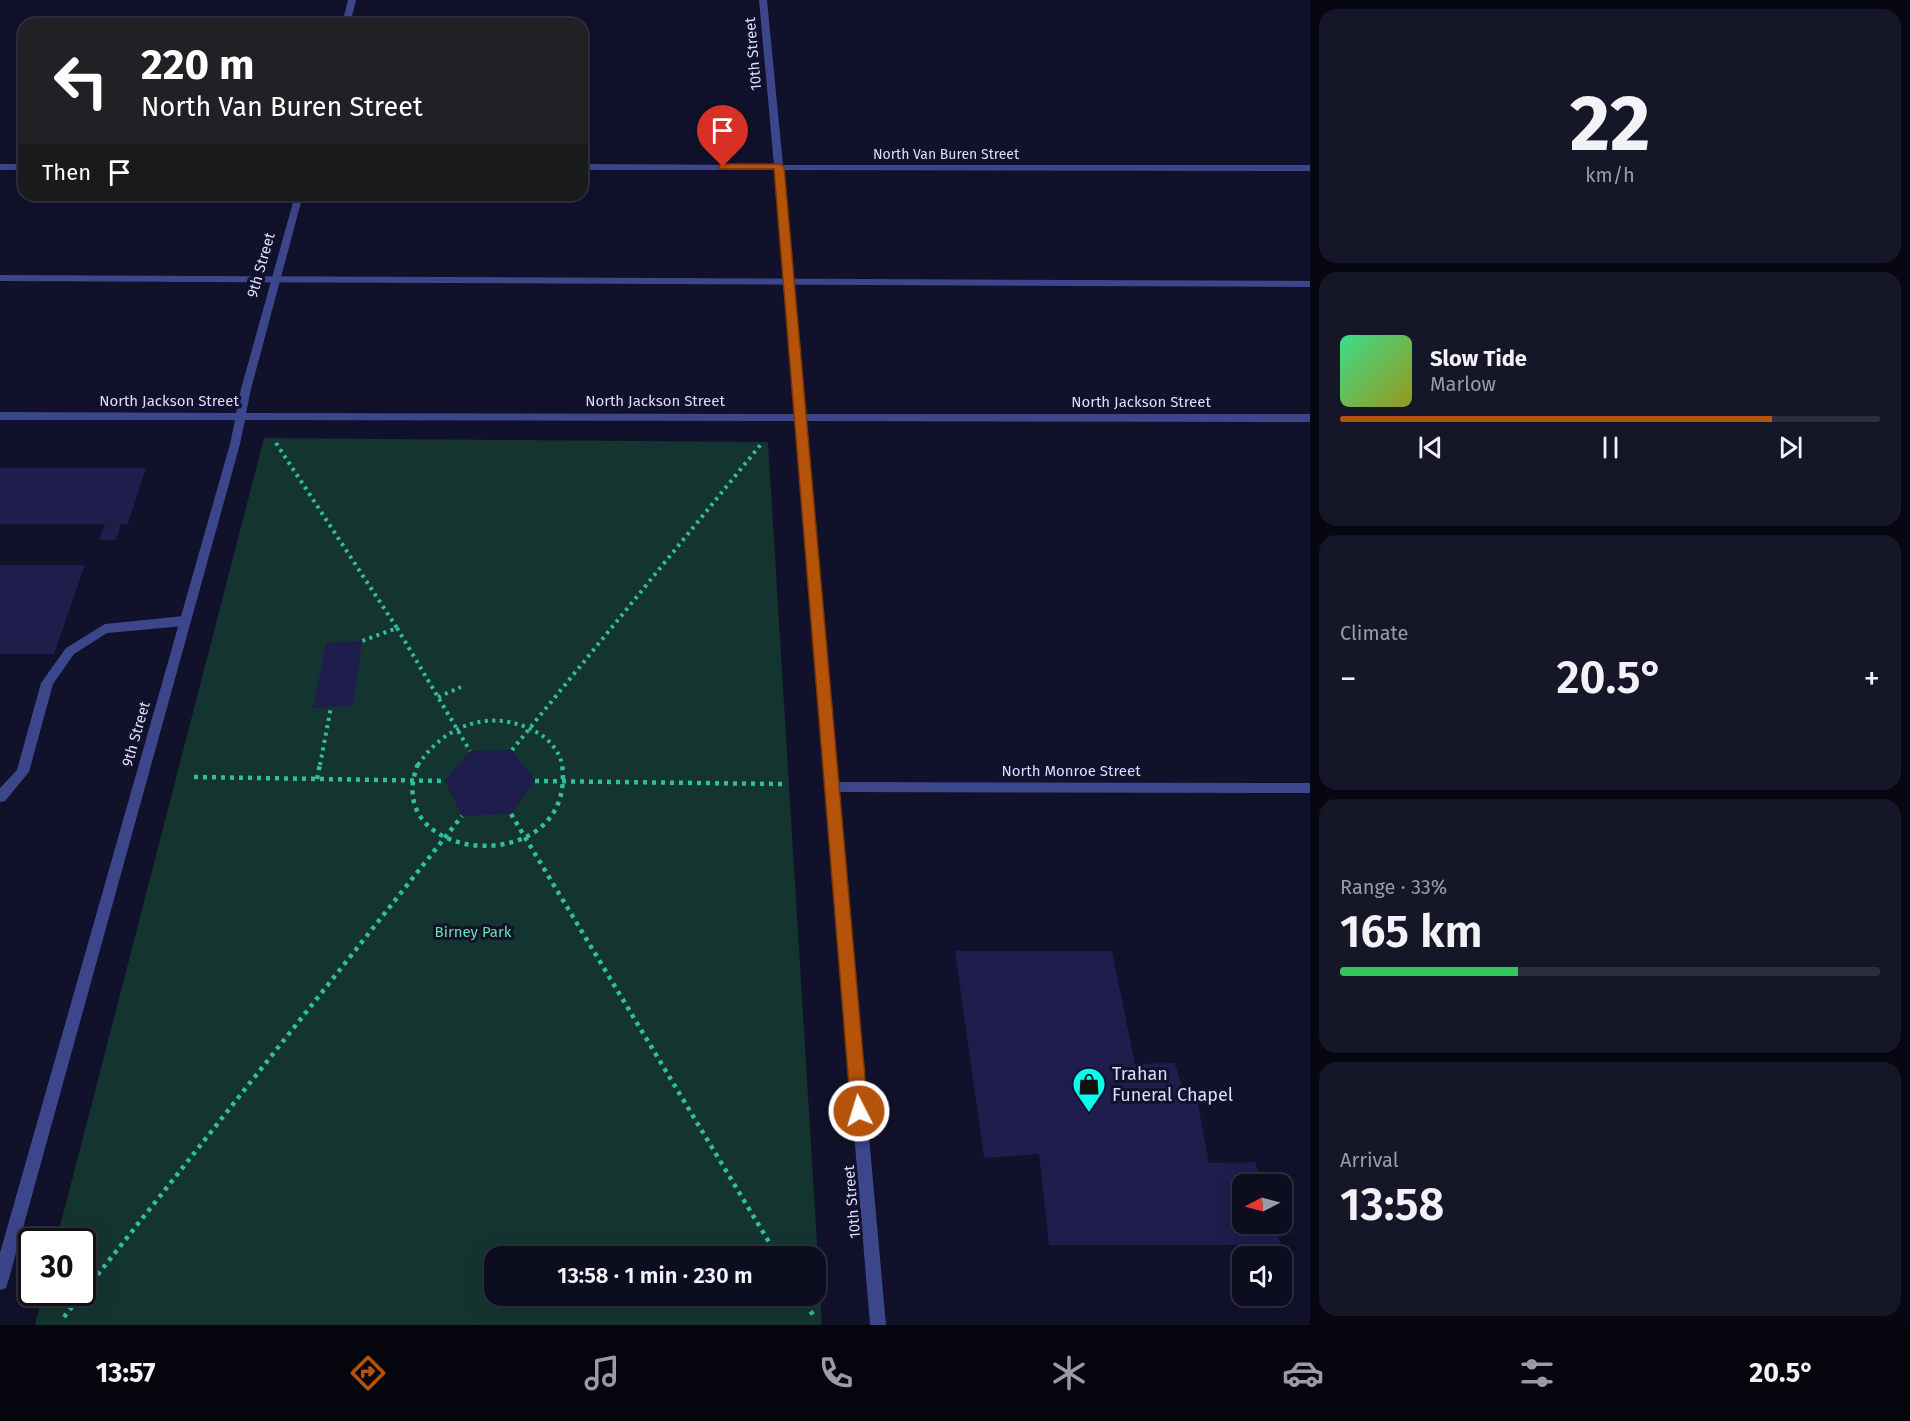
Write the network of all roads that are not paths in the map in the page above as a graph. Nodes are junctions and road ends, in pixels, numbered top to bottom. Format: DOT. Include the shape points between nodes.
graph roads {
  1 [pos="352,0"];
  2 [pos="763,0"];
  3 [pos="348,18"];
  4 [pos="779,166"];
  5 [pos="0,167"];
  6 [pos="18,167"];
  7 [pos="588,167"];
  8 [pos="1310,168"];
  9 [pos="297,201"];
  10 [pos="0,278"];
  11 [pos="274,279"];
  12 [pos="790,284"];
  13 [pos="1310,284"];
  14 [pos="0,416"];
  15 [pos="800,416"];
  16 [pos="241,417"];
  17 [pos="1310,418"];
  18 [pos="184,621"];
  19 [pos="832,788"];
  20 [pos="1310,788"];
  21 [pos="0,797"];
  22 [pos="0,1282"];
  23 [pos="878,1325"];
  1 -- 3 [label="street"];
  2 -- 4 [label="street, 10th Street"];
  4 -- 7 [label="street, North Van Buren Street"];
  4 -- 8 [label="street, North Van Buren Street"];
  4 -- 12 [label="street, 10th Street"];
  5 -- 6 [label="street"];
  9 -- 11 [label="street, 9th Street"];
  10 -- 11 [label="street"];
  11 -- 12 [label="street"];
  11 -- 16 [label="street, 9th Street"];
  12 -- 13 [label="street"];
  12 -- 15 [label="street, 10th Street"];
  14 -- 16 [label="street, North Jackson Street"];
  15 -- 16 [label="street, North Jackson Street"];
  15 -- 17 [label="street, North Jackson Street"];
  15 -- 19 [label="street, 10th Street"];
  16 -- 18 [label="street, 9th Street"];
  18 -- 21 [label="street" via="105,629 70,651 47,683 23,772"];
  18 -- 22 [label="street, 9th Street"];
  19 -- 20 [label="street, North Monroe Street"];
  19 -- 23 [label="street, 10th Street"];
}
